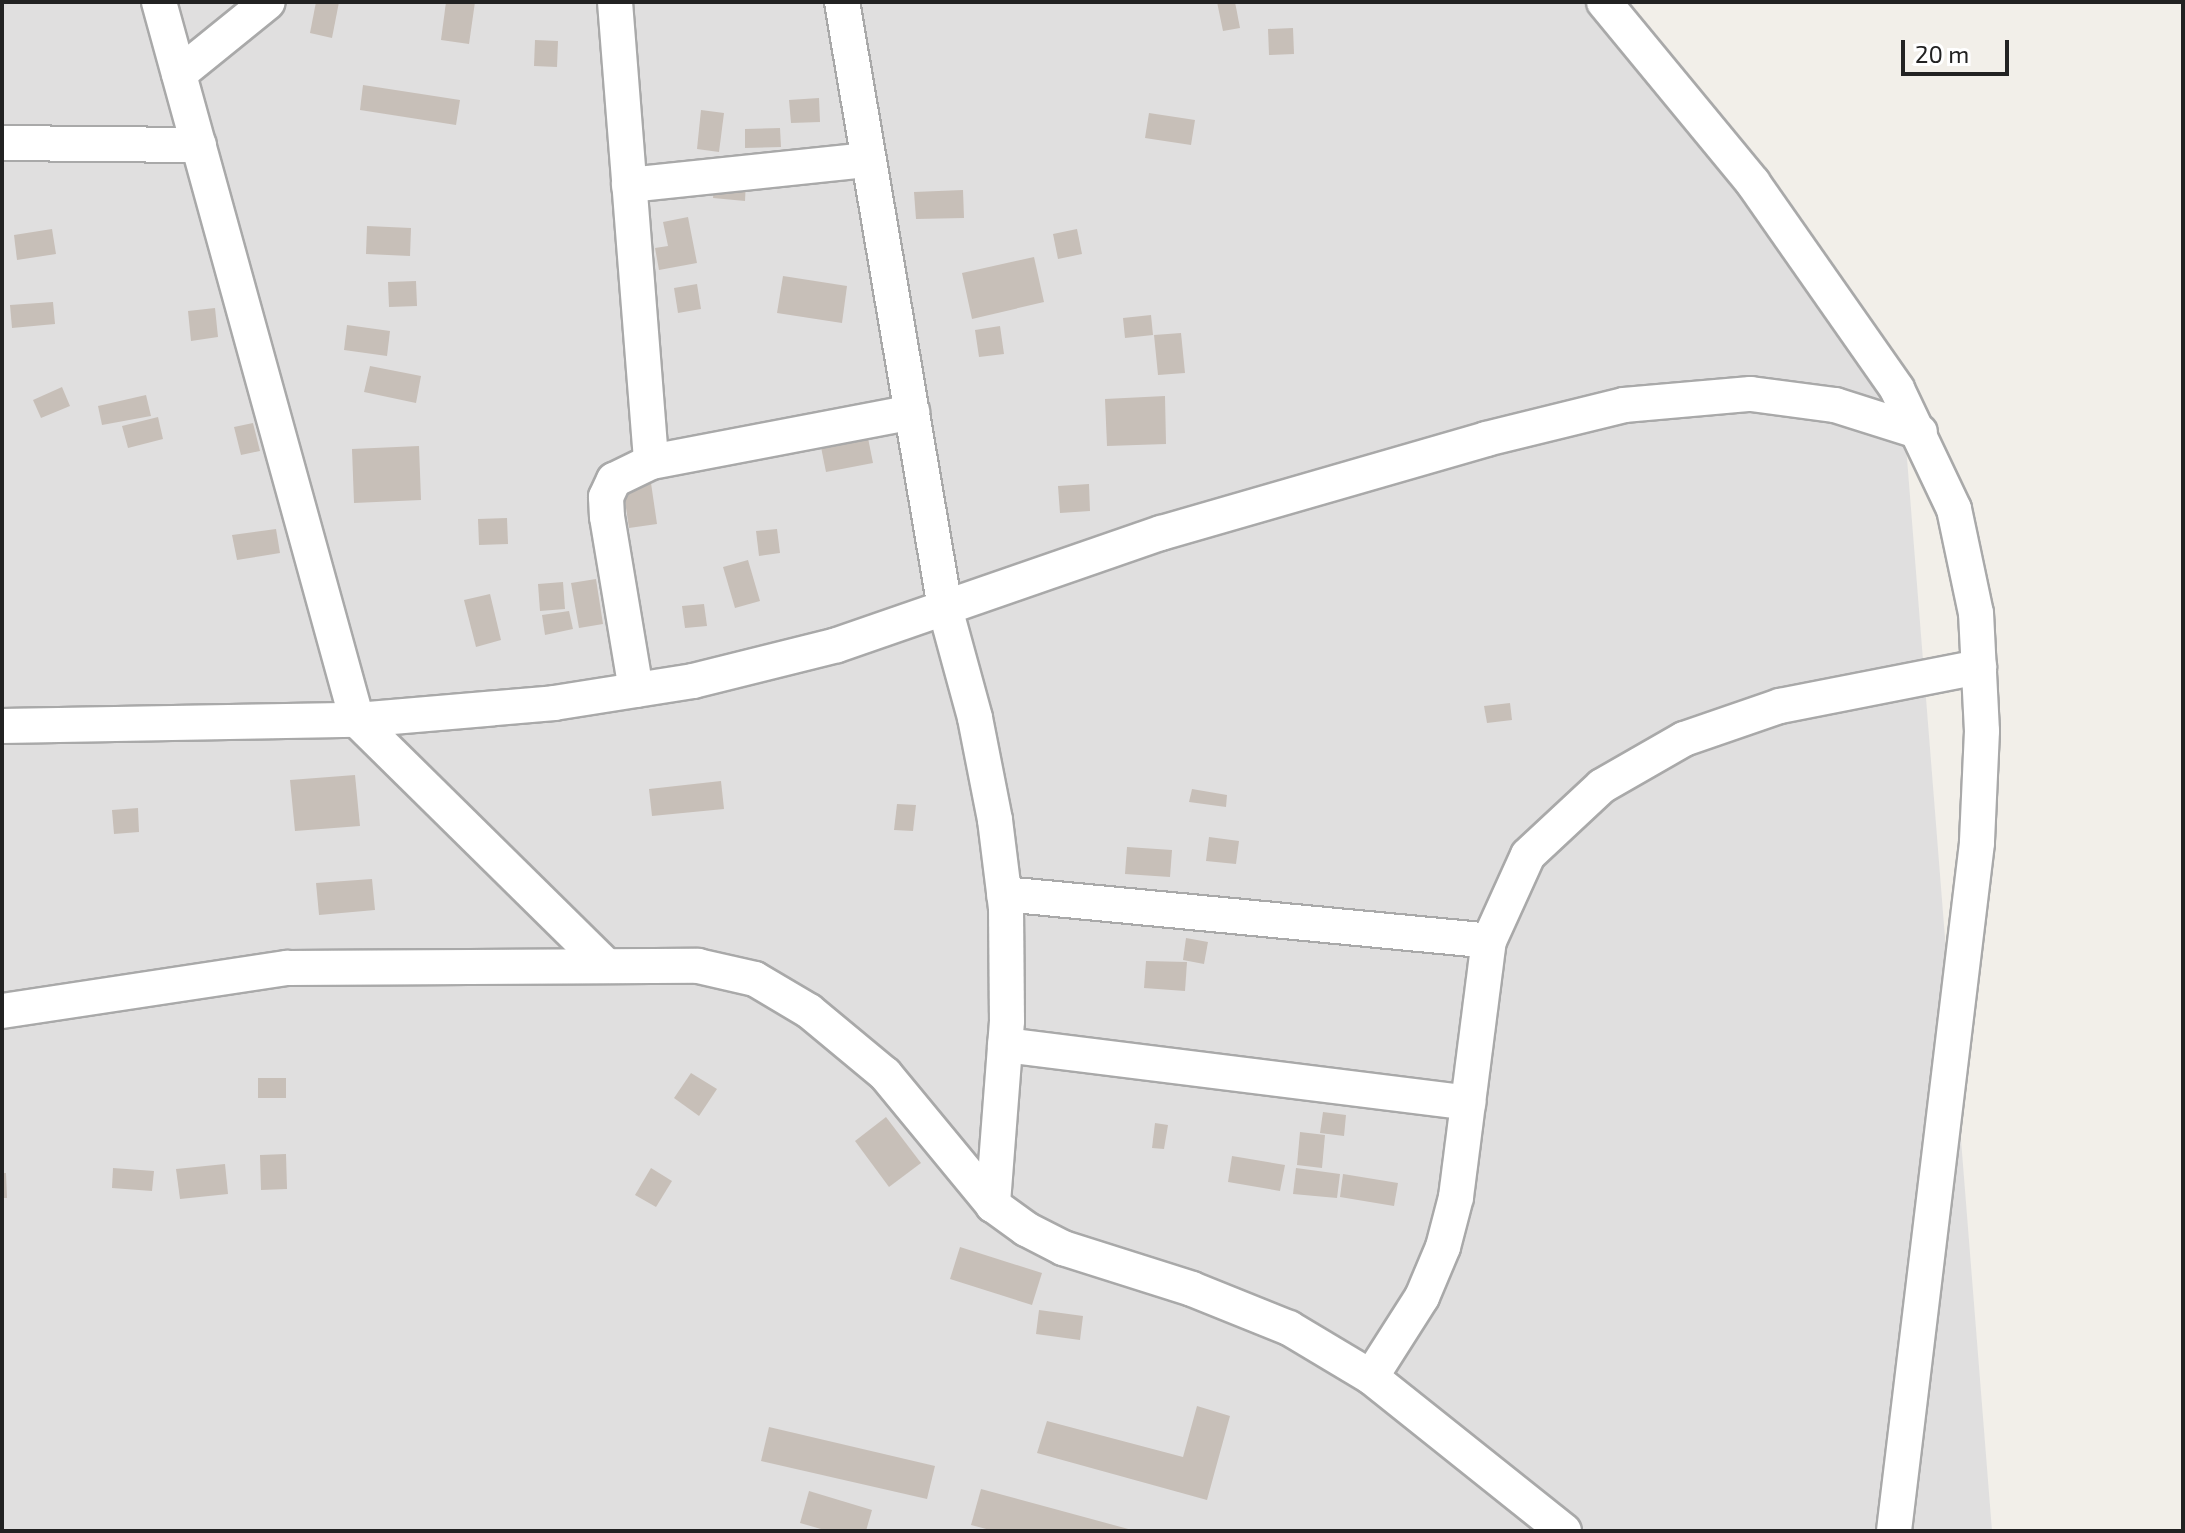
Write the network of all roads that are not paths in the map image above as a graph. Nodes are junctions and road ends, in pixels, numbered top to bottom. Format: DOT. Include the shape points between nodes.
graph roads {
  1 [pos="159,2"];
  2 [pos="268,2"];
  3 [pos="615,2"];
  4 [pos="842,2"];
  5 [pos="1604,2"];
  6 [pos="179,74"];
  7 [pos="2,143"];
  8 [pos="199,145"];
  9 [pos="868,160"];
  10 [pos="629,185"];
  11 [pos="912,412"];
  12 [pos="1920,432"];
  13 [pos="651,462"];
  14 [pos="945,608"];
  15 [pos="1979,667"];
  16 [pos="636,690"];
  17 [pos="357,720"];
  18 [pos="2,726"];
  19 [pos="1004,894"];
  20 [pos="1489,941"];
  21 [pos="604,964"];
  22 [pos="2,1011"];
  23 [pos="1005,1045"];
  24 [pos="1468,1103"];
  25 [pos="993,1205"];
  26 [pos="1371,1377"];
  27 [pos="1564,1531"];
  28 [pos="1894,1531"];
  1 -- 6 [label="street"];
  2 -- 6 [label="street"];
  3 -- 10 [label="street"];
  4 -- 9 [label="street"];
  5 -- 12 [label="street" via="1753,183 1897,389"];
  6 -- 8 [label="street"];
  7 -- 8 [label="street"];
  8 -- 17 [label="street"];
  9 -- 10 [label="street"];
  9 -- 11 [label="street"];
  10 -- 13 [label="street"];
  11 -- 13 [label="street"];
  11 -- 14 [label="street"];
  12 -- 14 [label="street" via="1835,405 1751,394 1624,405 1486,439 1161,533"];
  12 -- 15 [label="street" via="1954,509 1976,613"];
  13 -- 16 [label="street" via="614,480 606,497"];
  14 -- 16 [label="street" via="837,645"];
  14 -- 19 [label="street" via="975,718"];
  15 -- 20 [label="street" via="1780,706 1684,739 1602,786 1528,855"];
  15 -- 28 [label="street" via="1977,843"];
  16 -- 17 [label="street" via="554,703"];
  17 -- 18 [label="street"];
  17 -- 21 [label="street"];
  19 -- 20 [label="street"];
  19 -- 23 [label="street"];
  20 -- 24 [label="street"];
  21 -- 22 [label="street" via="287,968"];
  21 -- 25 [label="street" via="698,966 726,972 755,979 809,1011 885,1074"];
  23 -- 24 [label="street"];
  23 -- 25 [label="street"];
  24 -- 26 [label="street" via="1456,1197 1443,1247 1422,1297"];
  25 -- 26 [label="street" via="1063,1248 1192,1289 1289,1328"];
  26 -- 27 [label="street"];
}
